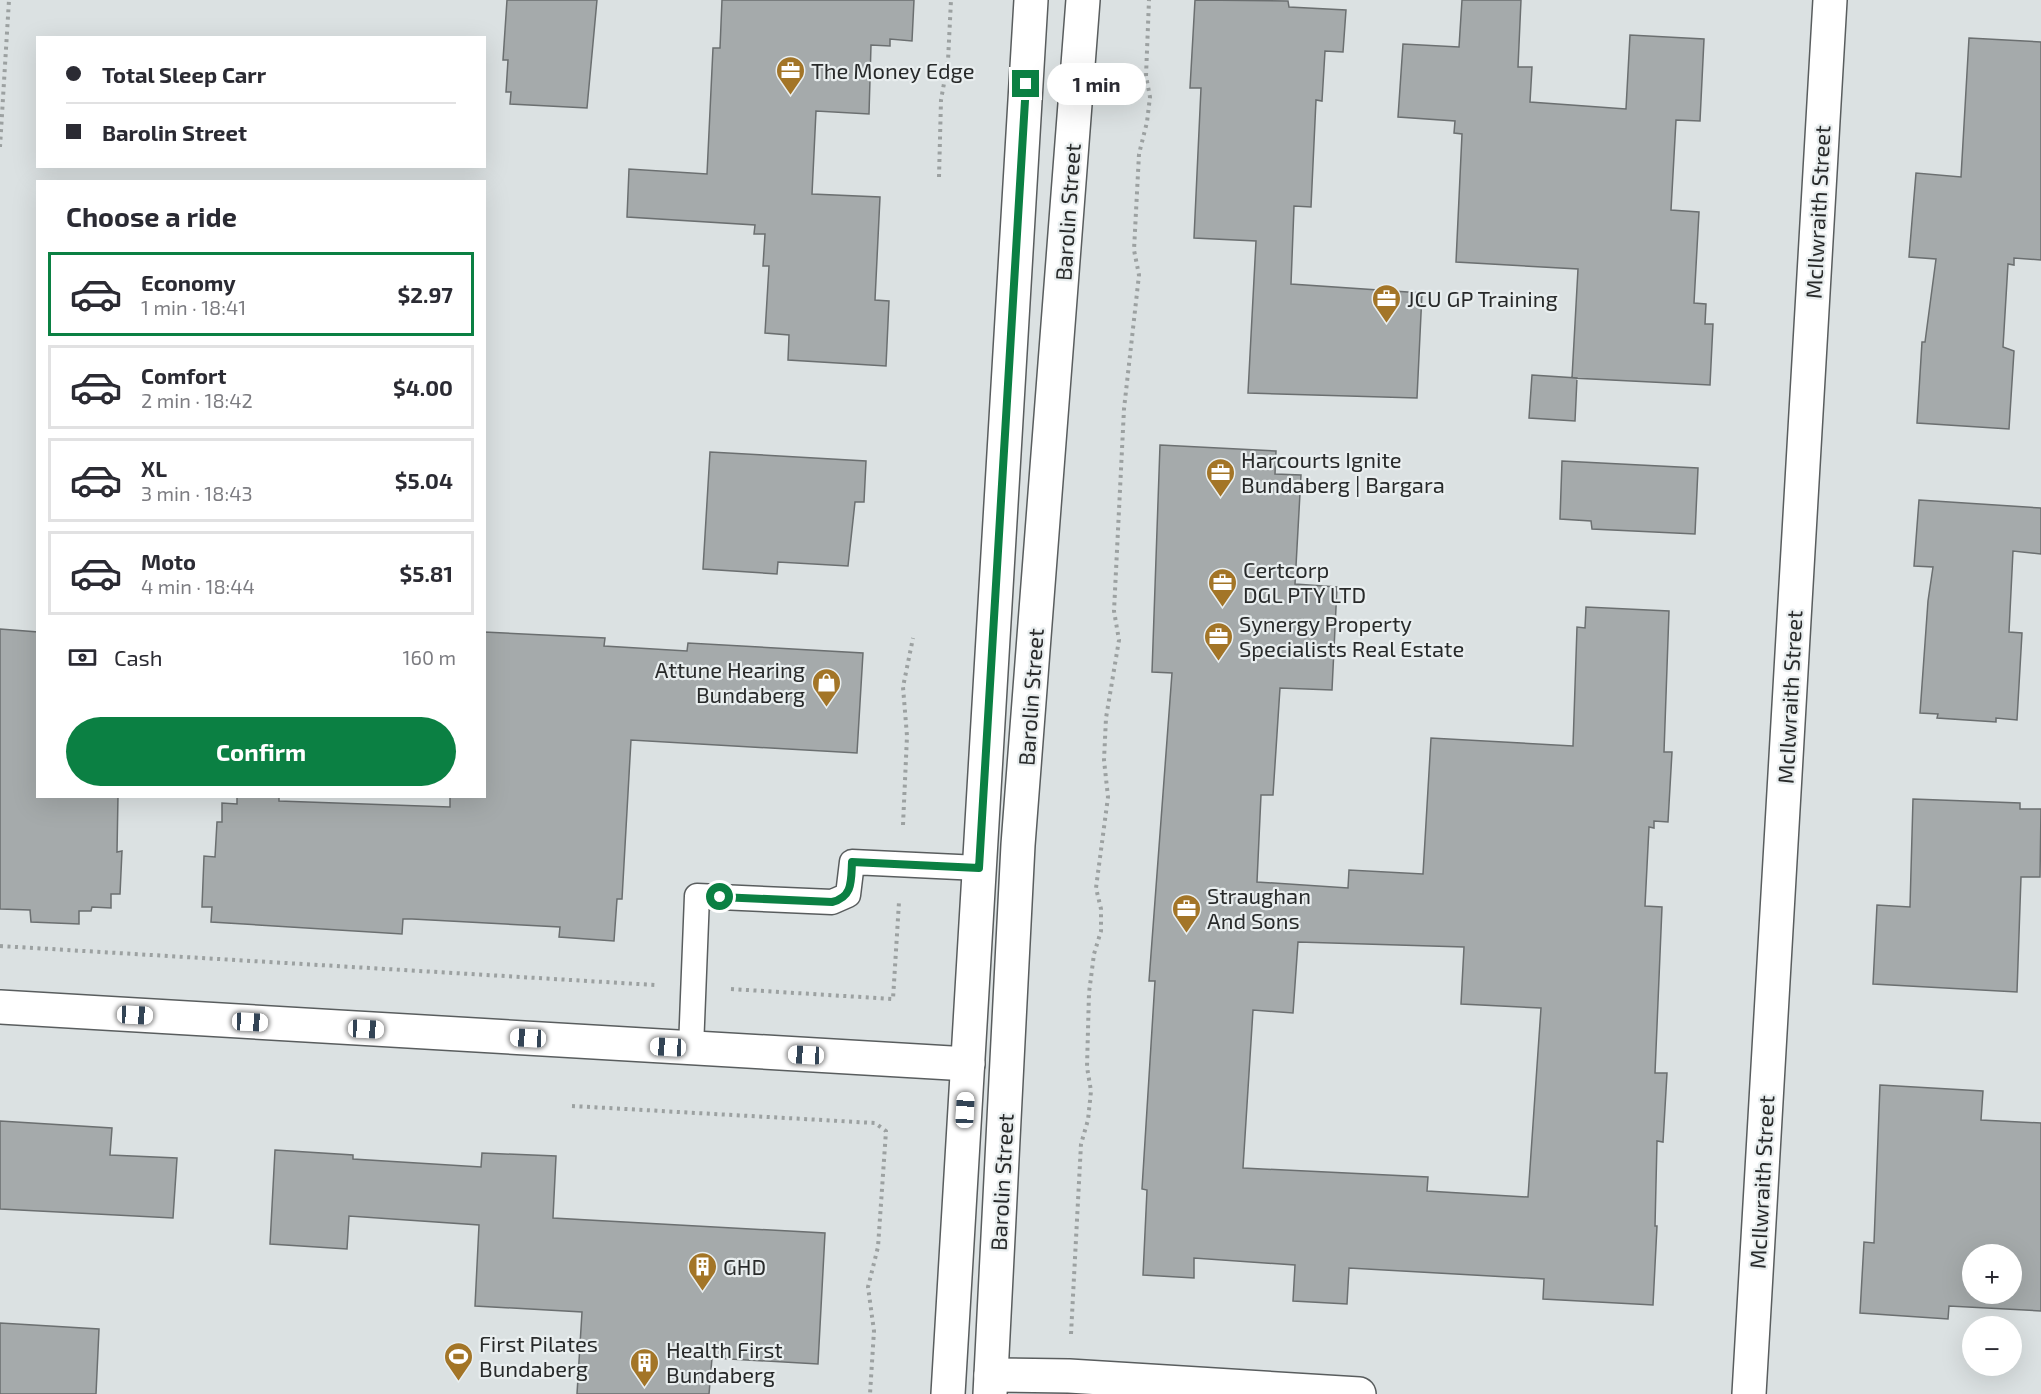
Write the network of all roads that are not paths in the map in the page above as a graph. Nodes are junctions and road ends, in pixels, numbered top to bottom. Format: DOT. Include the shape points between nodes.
graph roads {
  1 [pos="1031,0"];
  2 [pos="1083,0"];
  3 [pos="1830,0"];
  4 [pos="979,868"];
  5 [pos="0,1007"];
  6 [pos="691,1048"];
  7 [pos="968,1064"];
  8 [pos="990,1384"];
  9 [pos="948,1394"];
  10 [pos="1359,1394"];
  11 [pos="1749,1394"];
  1 -- 4 [label="main road, Barolin Street"];
  2 -- 8 [label="main road, Barolin Street" via="1018,845"];
  3 -- 11 [label="main road, McIlwraith Street"];
  4 -- 6 [label="lane" via="852,862 848,895 832,902 698,896"];
  4 -- 7 [label="main road, Barolin Street"];
  5 -- 6 [label="main road"];
  6 -- 7 [label="main road"];
  7 -- 9 [label="main road, Barolin Street"];
  8 -- 10 [label="main road" via="1069,1376"];
}
